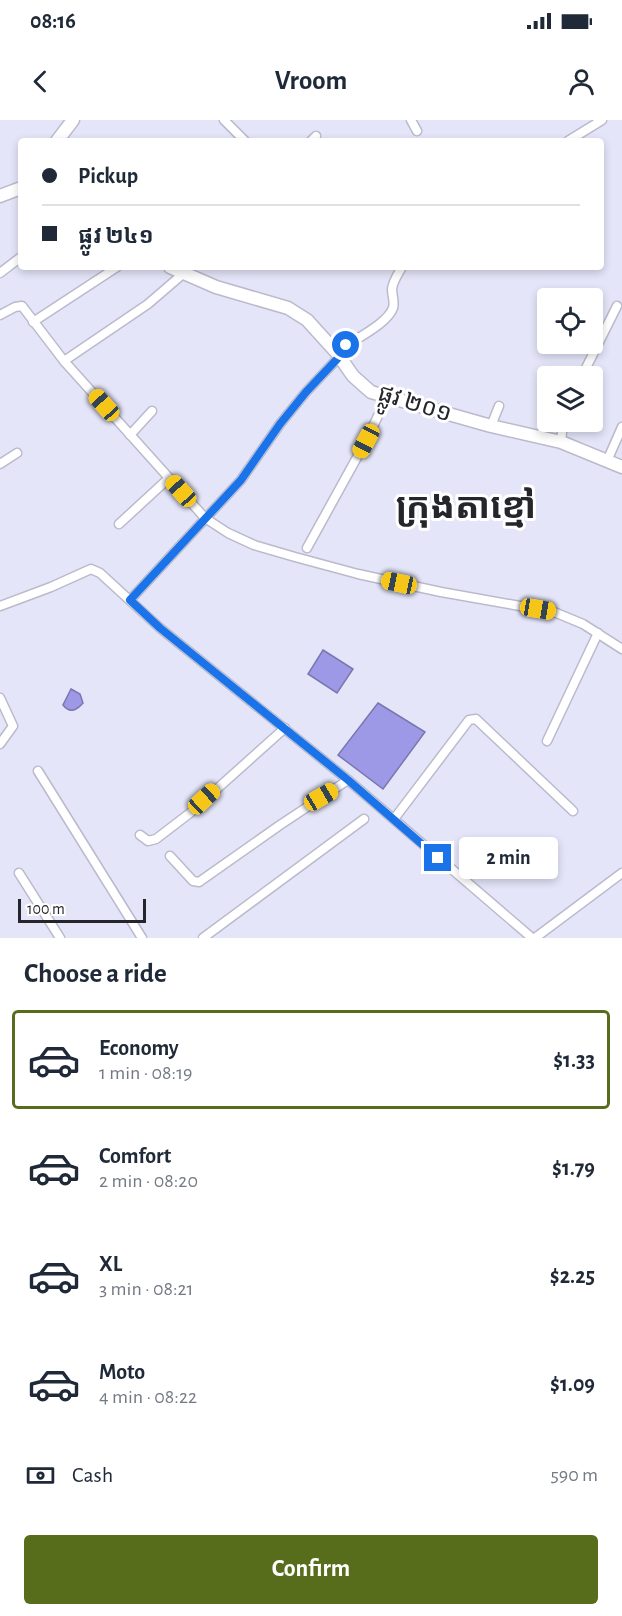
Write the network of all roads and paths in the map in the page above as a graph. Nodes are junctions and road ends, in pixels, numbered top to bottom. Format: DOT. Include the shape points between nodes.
graph roads {
  1 [pos="224,120"];
  2 [pos="411,120"];
  3 [pos="602,120"];
  4 [pos="66,123"];
  5 [pos="417,131"];
  6 [pos="58,138"];
  7 [pos="242,138"];
  8 [pos="573,138"];
  9 [pos="18,189"];
  10 [pos="0,196"];
  11 [pos="18,259"];
  12 [pos="112,270"];
  13 [pos="174,270"];
  14 [pos="177,270"];
  15 [pos="400,270"];
  16 [pos="0,273"];
  17 [pos="617,306"];
  18 [pos="0,315"];
  19 [pos="33,322"];
  20 [pos="338,355"];
  21 [pos="64,361"];
  22 [pos="587,366"];
  23 [pos="387,397"];
  24 [pos="499,406"];
  25 [pos="152,411"];
  26 [pos="491,426"];
  27 [pos="622,427"];
  28 [pos="562,432"];
  29 [pos="130,435"];
  30 [pos="561,442"];
  31 [pos="17,453"];
  32 [pos="607,460"];
  33 [pos="0,464"];
  34 [pos="622,467"];
  35 [pos="169,478"];
  36 [pos="204,518"];
  37 [pos="119,524"];
  38 [pos="308,548"];
  39 [pos="130,600"];
  40 [pos="0,606"];
  41 [pos="598,633"];
  42 [pos="622,649"];
  43 [pos="0,698"];
  44 [pos="285,728"];
  45 [pos="547,741"];
  46 [pos="0,744"];
  47 [pos="38,771"];
  48 [pos="348,780"];
  49 [pos="573,811"];
  50 [pos="364,819"];
  51 [pos="394,819"];
  52 [pos="140,835"];
  53 [pos="170,856"];
  54 [pos="19,873"];
  55 [pos="622,873"];
  56 [pos="60,938"];
  57 [pos="142,938"];
  58 [pos="203,938"];
  59 [pos="534,938"];
  1 -- 7 [label="street"];
  2 -- 5 [label="street"];
  3 -- 8 [label="street"];
  4 -- 6 [label="street"];
  9 -- 10 [label="street"];
  11 -- 16 [label="street"];
  12 -- 19 [label="street"];
  13 -- 21 [label="street" via="148,304"];
  14 -- 20 [label="street, ផ្លូវ ២០១" via="216,287 288,308 307,320"];
  15 -- 20 [label="street" via="393,284 393,309"];
  17 -- 22 [label="street"];
  18 -- 19 [label="street" via="20,305"];
  19 -- 21 [label="street"];
  20 -- 23 [label="street, ផ្លូវ ២០១" via="371,392"];
  20 -- 36 [label="street" via="280,424 241,480"];
  21 -- 29 [label="street"];
  23 -- 26 [label="street, ផ្លូវ ២០១"];
  23 -- 38 [label="street"];
  24 -- 26 [label="street"];
  25 -- 29 [label="street"];
  26 -- 30 [label="street, ផ្លូវ ២០១"];
  27 -- 32 [label="street"];
  28 -- 30 [label="street"];
  29 -- 35 [label="street"];
  30 -- 32 [label="street, ផ្លូវ ២០១"];
  31 -- 33 [label="street"];
  32 -- 34 [label="street, ផ្លូវ ២០១"];
  35 -- 36 [label="street"];
  35 -- 37 [label="street"];
  36 -- 39 [label="street"];
  36 -- 41 [label="street" via="254,546 358,574 554,612"];
  39 -- 40 [label="street" via="91,569"];
  39 -- 44 [label="street"];
  41 -- 42 [label="street"];
  41 -- 45 [label="street"];
  43 -- 46 [label="street" via="13,726"];
  44 -- 48 [label="street"];
  44 -- 52 [label="street" via="156,839 148,841"];
  47 -- 57 [label="street"];
  48 -- 51 [label="street"];
  48 -- 53 [label="street" via="199,882 193,881"];
  49 -- 51 [label="street" via="472,718"];
  50 -- 58 [label="street"];
  51 -- 59 [label="street"];
  54 -- 56 [label="street"];
  55 -- 59 [label="street"];
}
